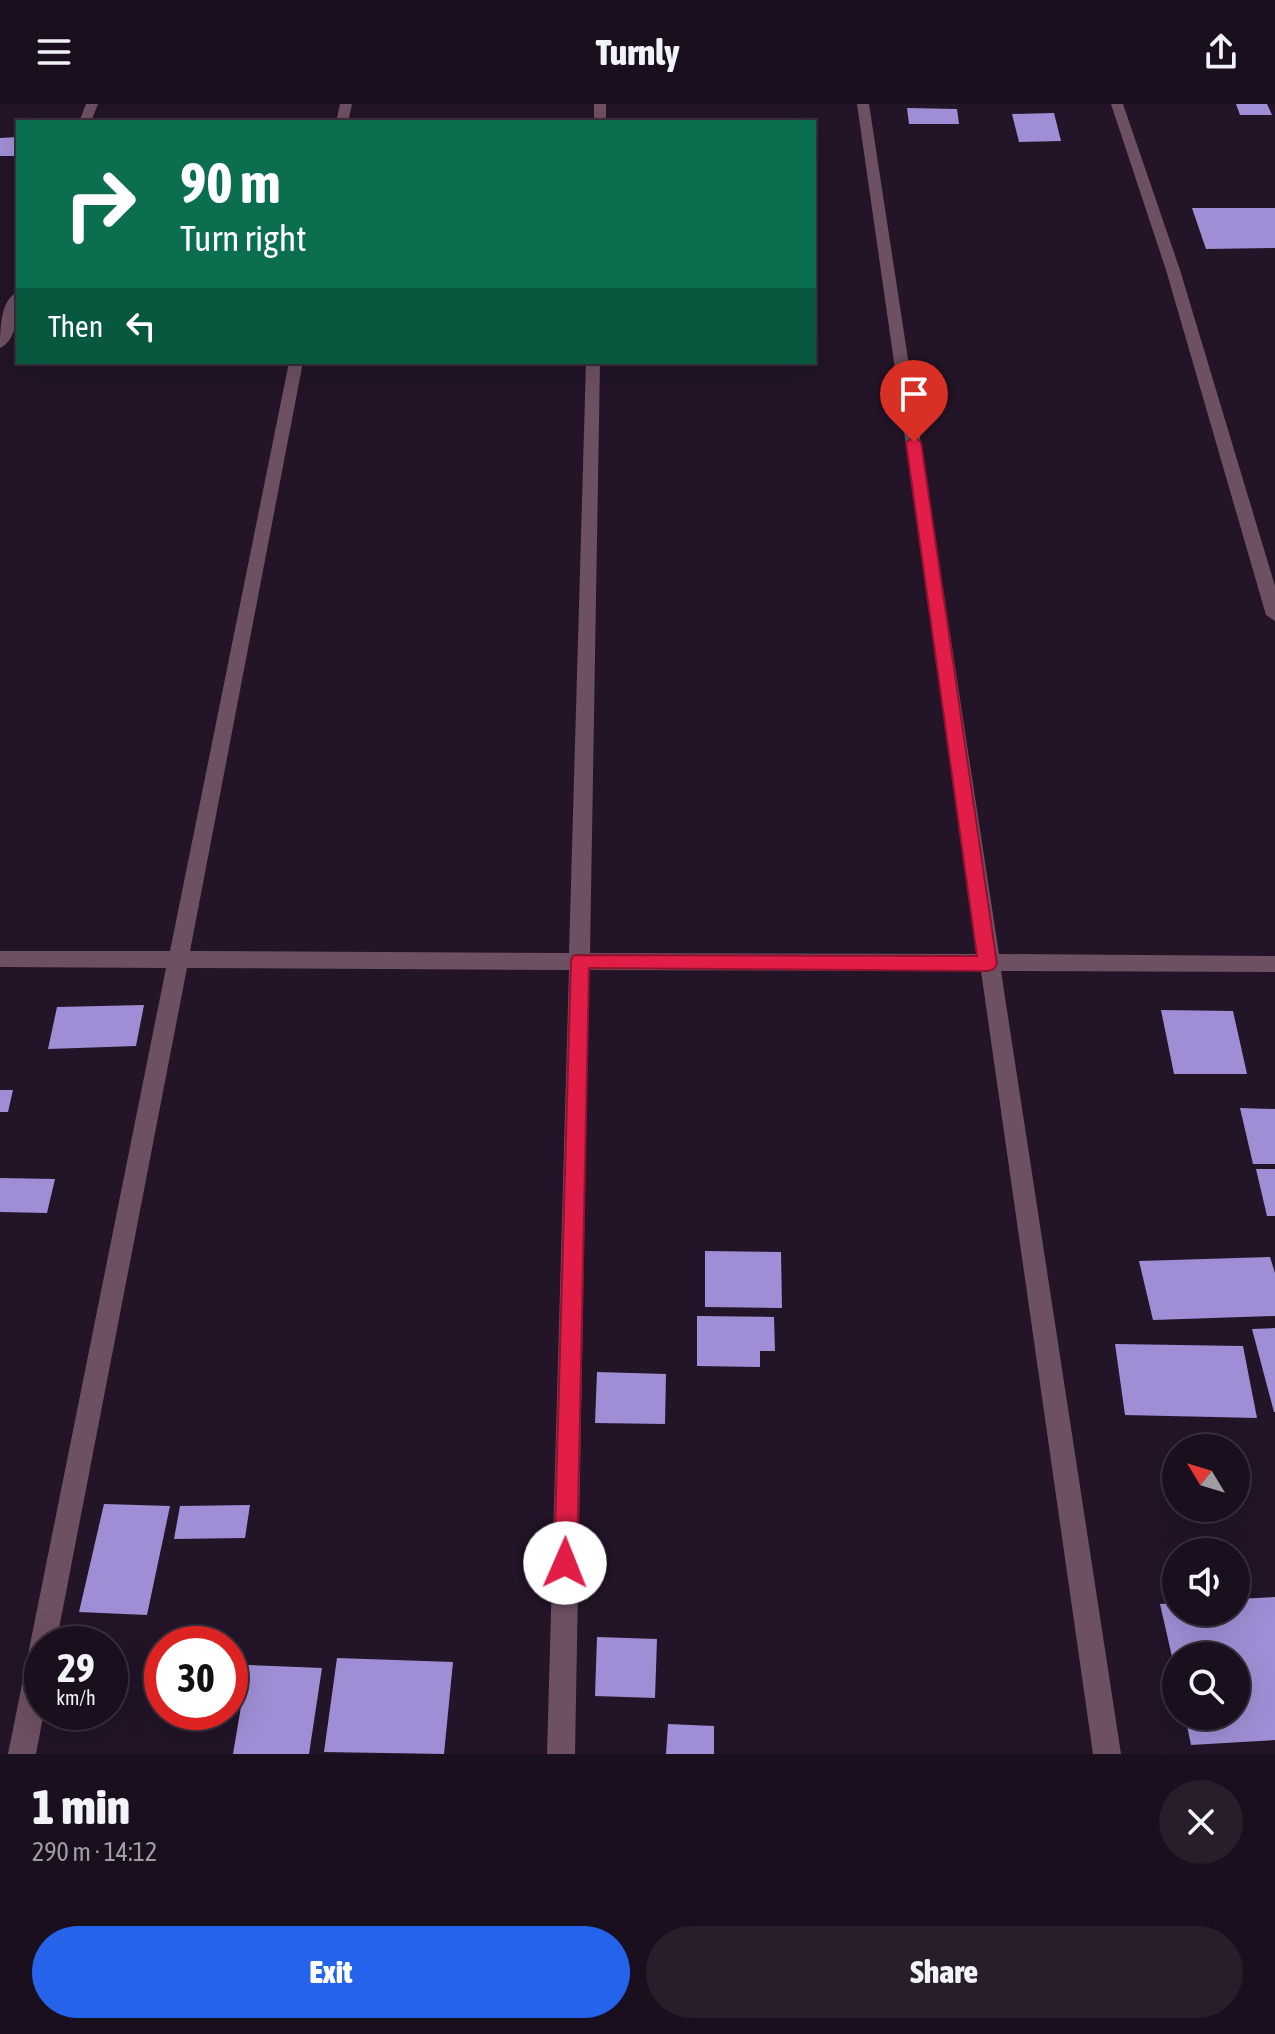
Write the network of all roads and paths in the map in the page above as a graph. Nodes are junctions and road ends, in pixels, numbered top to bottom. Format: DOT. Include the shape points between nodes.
graph roads {
  1 [pos="863,104"];
  2 [pos="1117,104"];
  3 [pos="16,301"];
  4 [pos="0,343"];
  5 [pos="296,364"];
  6 [pos="593,364"];
  7 [pos="1275,615"];
  8 [pos="0,959"];
  9 [pos="178,960"];
  10 [pos="580,960"];
  11 [pos="988,964"];
  12 [pos="1275,964"];
  13 [pos="47,1626"];
  14 [pos="27,1730"];
  15 [pos="22,1754"];
  16 [pos="561,1754"];
  17 [pos="1107,1754"];
  1 -- 11 [label="street"];
  2 -- 7 [label="street" via="1173,270"];
  3 -- 4 [label="street"];
  5 -- 9 [label="street"];
  6 -- 10 [label="street"];
  8 -- 9 [label="street"];
  9 -- 10 [label="street"];
  9 -- 13 [label="street"];
  10 -- 11 [label="street"];
  10 -- 16 [label="street"];
  11 -- 12 [label="street"];
  11 -- 17 [label="street"];
  14 -- 15 [label="street"];
}
